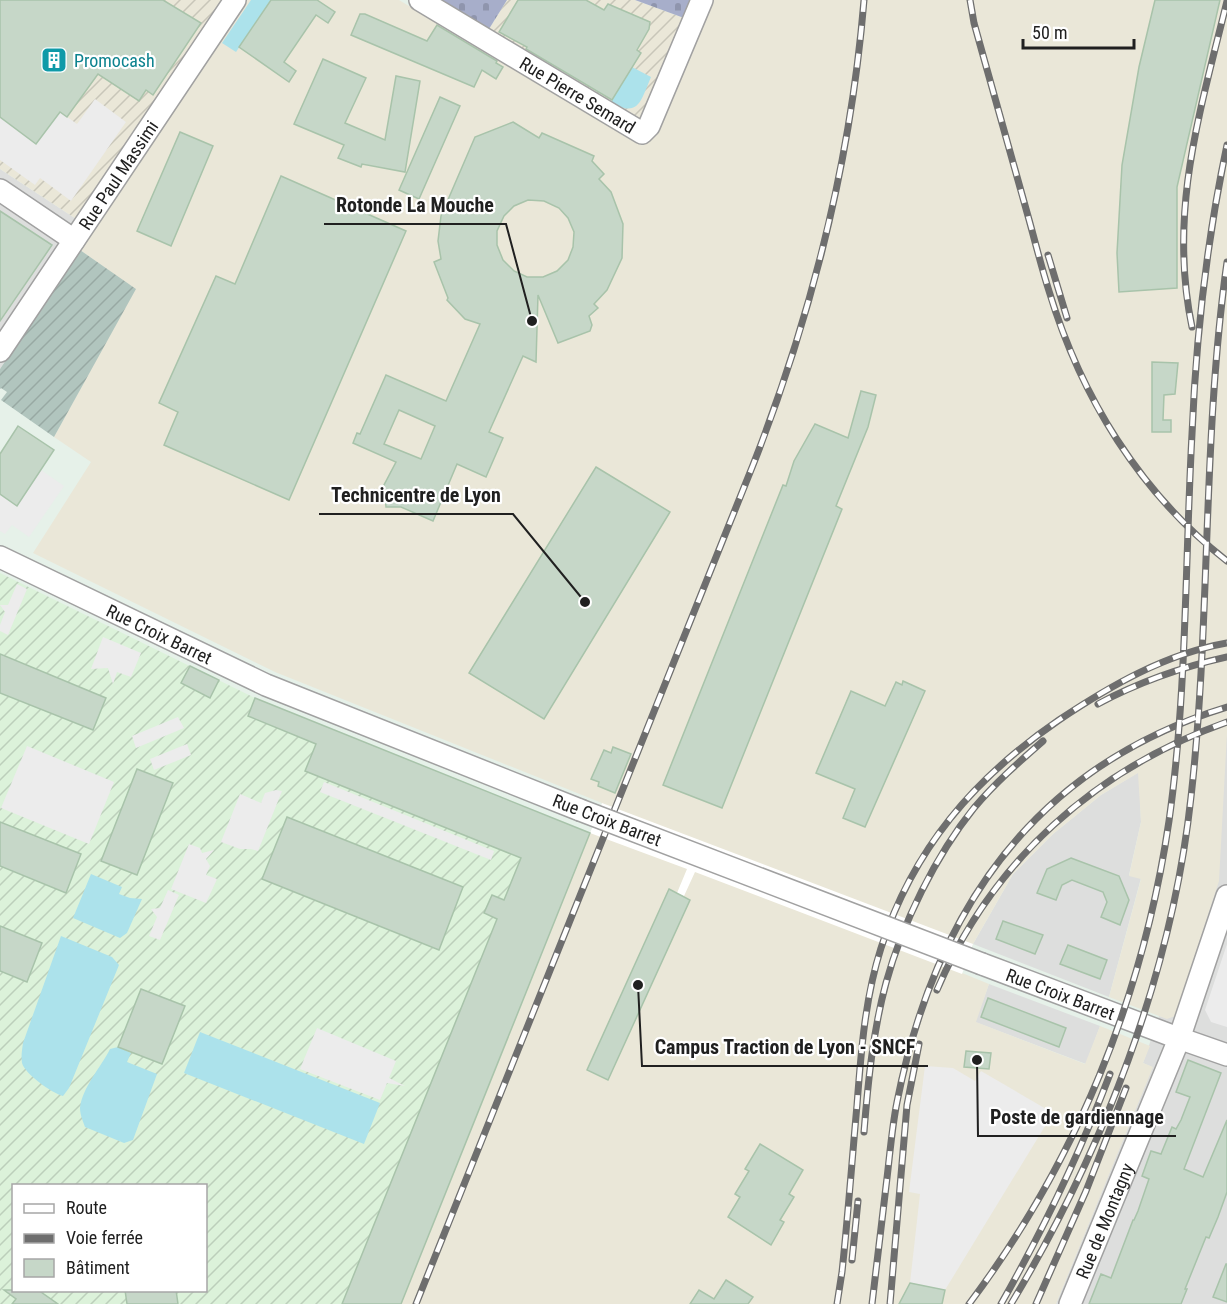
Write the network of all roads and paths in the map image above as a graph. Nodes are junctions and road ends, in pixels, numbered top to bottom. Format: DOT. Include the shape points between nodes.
graph roads {
  1 [pos="236,0"];
  2 [pos="420,0"];
  3 [pos="702,0"];
  4 [pos="0,190"];
  5 [pos="74,240"];
  6 [pos="0,351"];
  7 [pos="0,557"];
  8 [pos="1227,896"];
  9 [pos="1179,1039"];
  10 [pos="1227,1055"];
  11 [pos="1070,1304"];
  1 -- 5 [label="street, Rue Paul Massimi"];
  2 -- 3 [label="street, Rue Pierre Semard" via="642,133 649,126"];
  4 -- 5 [label="street"];
  5 -- 6 [label="street, Rue Paul Massimi"];
  7 -- 9 [label="street, Rue Croix Barret, bridge" via="266,686"];
  8 -- 9 [label="street, Rue de Montagny"];
  9 -- 10 [label="street, Rue Croix Barret"];
  9 -- 11 [label="street, Rue de Montagny"];
}
